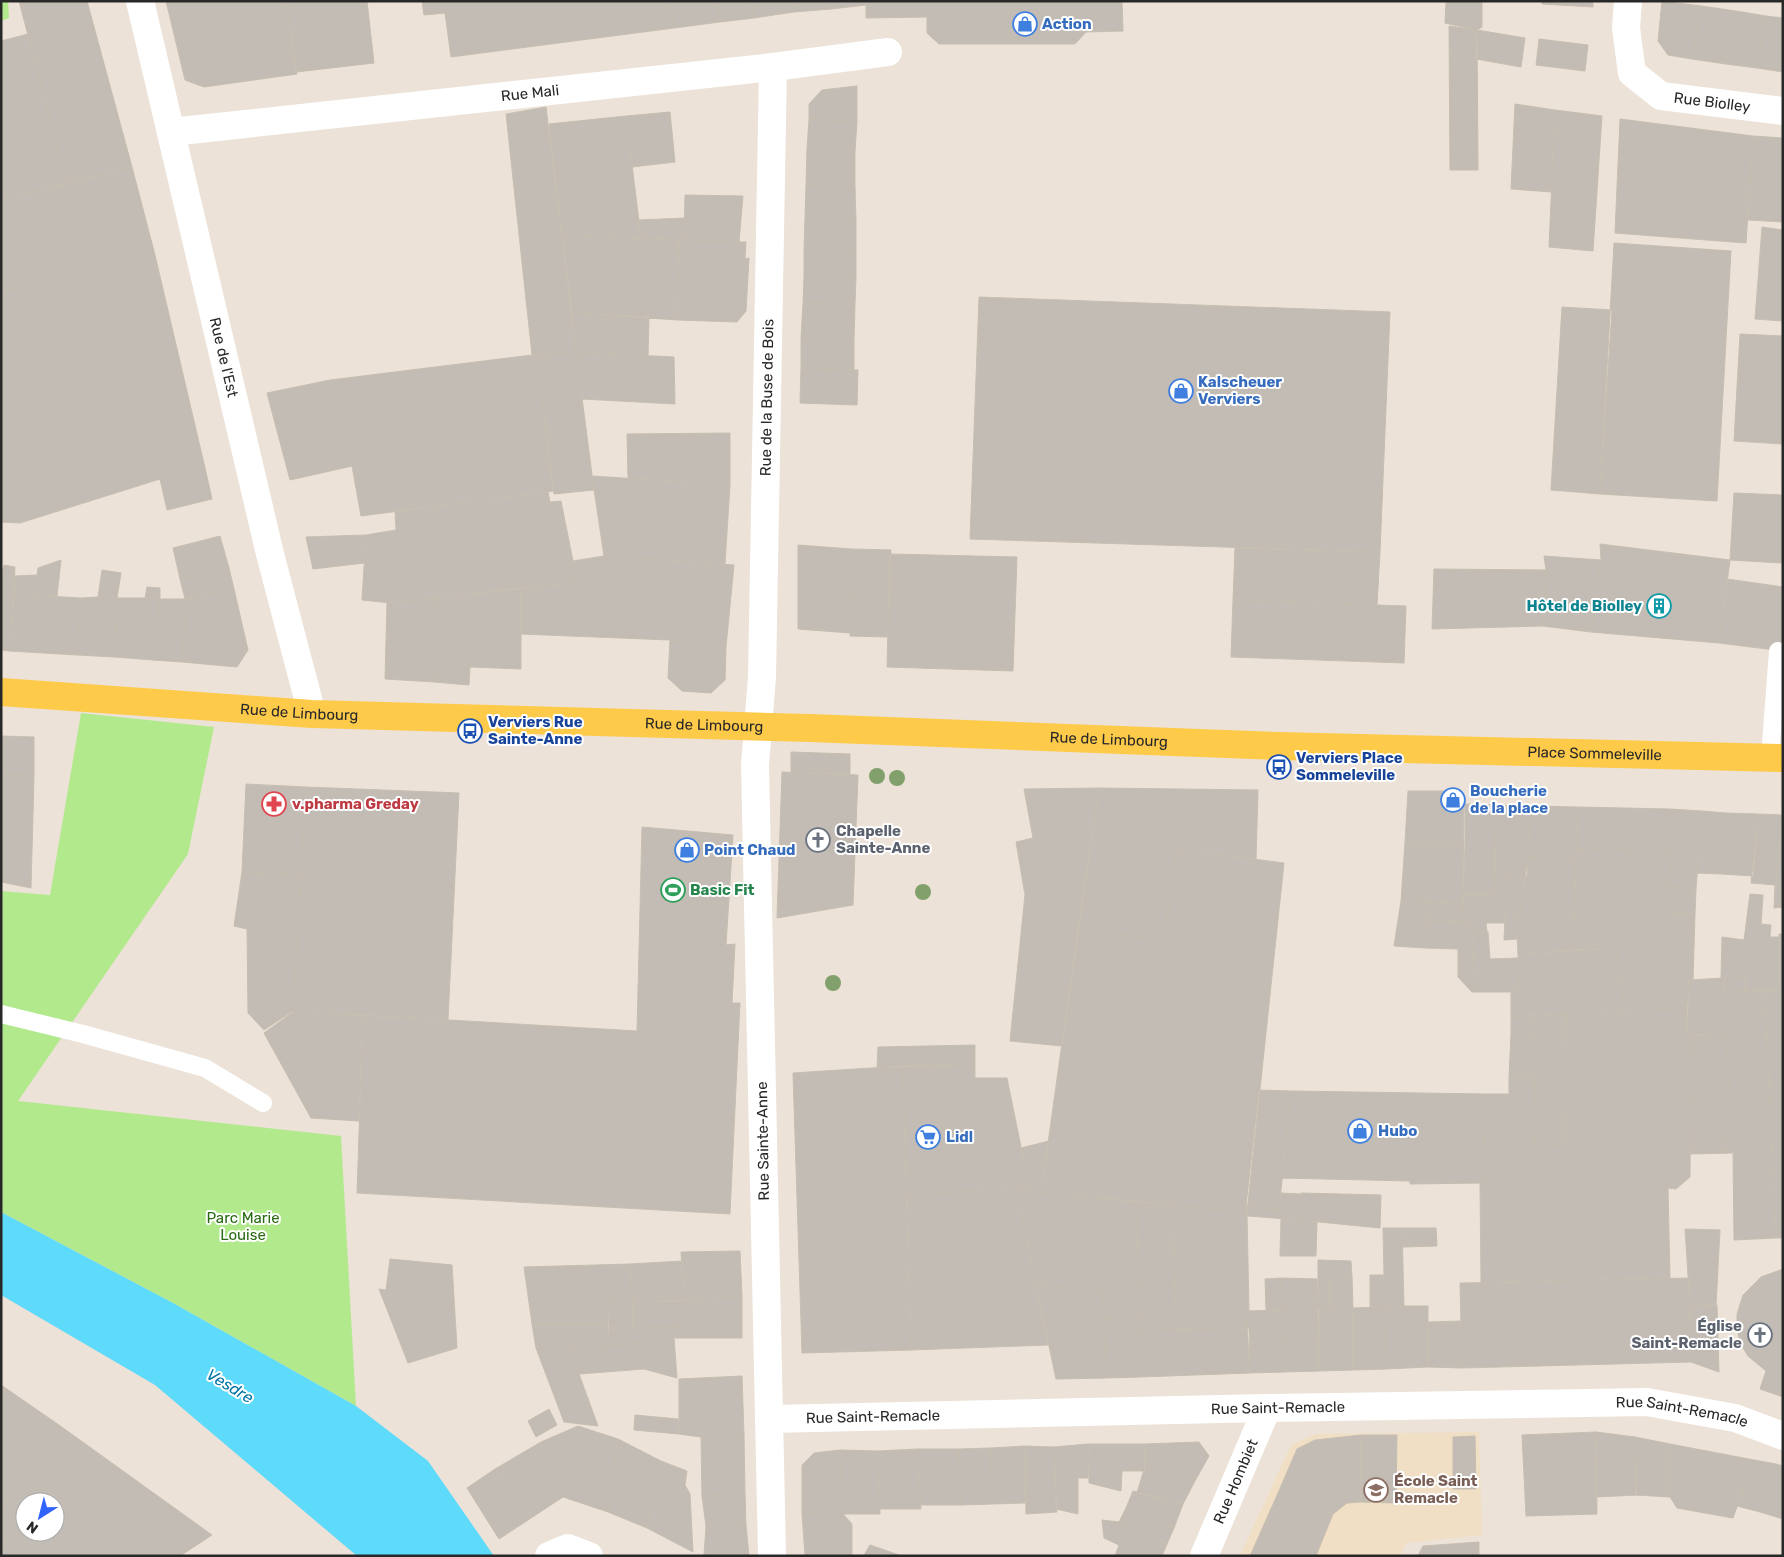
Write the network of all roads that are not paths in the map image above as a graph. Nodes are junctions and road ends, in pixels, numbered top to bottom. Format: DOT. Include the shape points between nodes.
graph roads {
  1 [pos="140,1"];
  2 [pos="1628,1"];
  3 [pos="888,52"];
  4 [pos="773,67"];
  5 [pos="1783,111"];
  6 [pos="171,132"];
  7 [pos="1778,651"];
  8 [pos="1,692"];
  9 [pos="312,714"];
  10 [pos="759,727"];
  11 [pos="1407,749"];
  12 [pos="1776,758"];
  13 [pos="1,1014"];
  14 [pos="263,1103"];
  15 [pos="1268,1408"];
  16 [pos="769,1419"];
  17 [pos="1783,1436"];
  18 [pos="548,1556"];
  19 [pos="589,1556"];
  20 [pos="772,1556"];
  21 [pos="1204,1556"];
  1 -- 6 [label="street, Rue de l'Est"];
  2 -- 5 [label="street, Rue Biolley" via="1626,28 1632,73 1661,96"];
  3 -- 4 [label="street, Rue Mali"];
  4 -- 6 [label="street, Rue Mali"];
  4 -- 10 [label="street, Rue de la Buse de Bois"];
  6 -- 9 [label="street, Rue de l'Est" via="270,554"];
  7 -- 12 [label="lane"];
  8 -- 9 [label="main road, Rue de Limbourg"];
  9 -- 10 [label="main road, Rue de Limbourg"];
  10 -- 11 [label="main road, Rue de Limbourg"];
  10 -- 16 [label="street, Rue Sainte-Anne" via="755,766"];
  11 -- 12 [label="main road, Place Sommeleville"];
  13 -- 14 [label="lane" via="205,1068"];
  15 -- 16 [label="street, Rue Saint-Remacle"];
  15 -- 17 [label="street, Rue Saint-Remacle" via="1647,1402 1735,1418"];
  15 -- 21 [label="street, Rue Hombiet"];
  16 -- 20 [label="street, Rue Sainte-Anne"];
  18 -- 19 [label="street" via="568,1548"];
}
